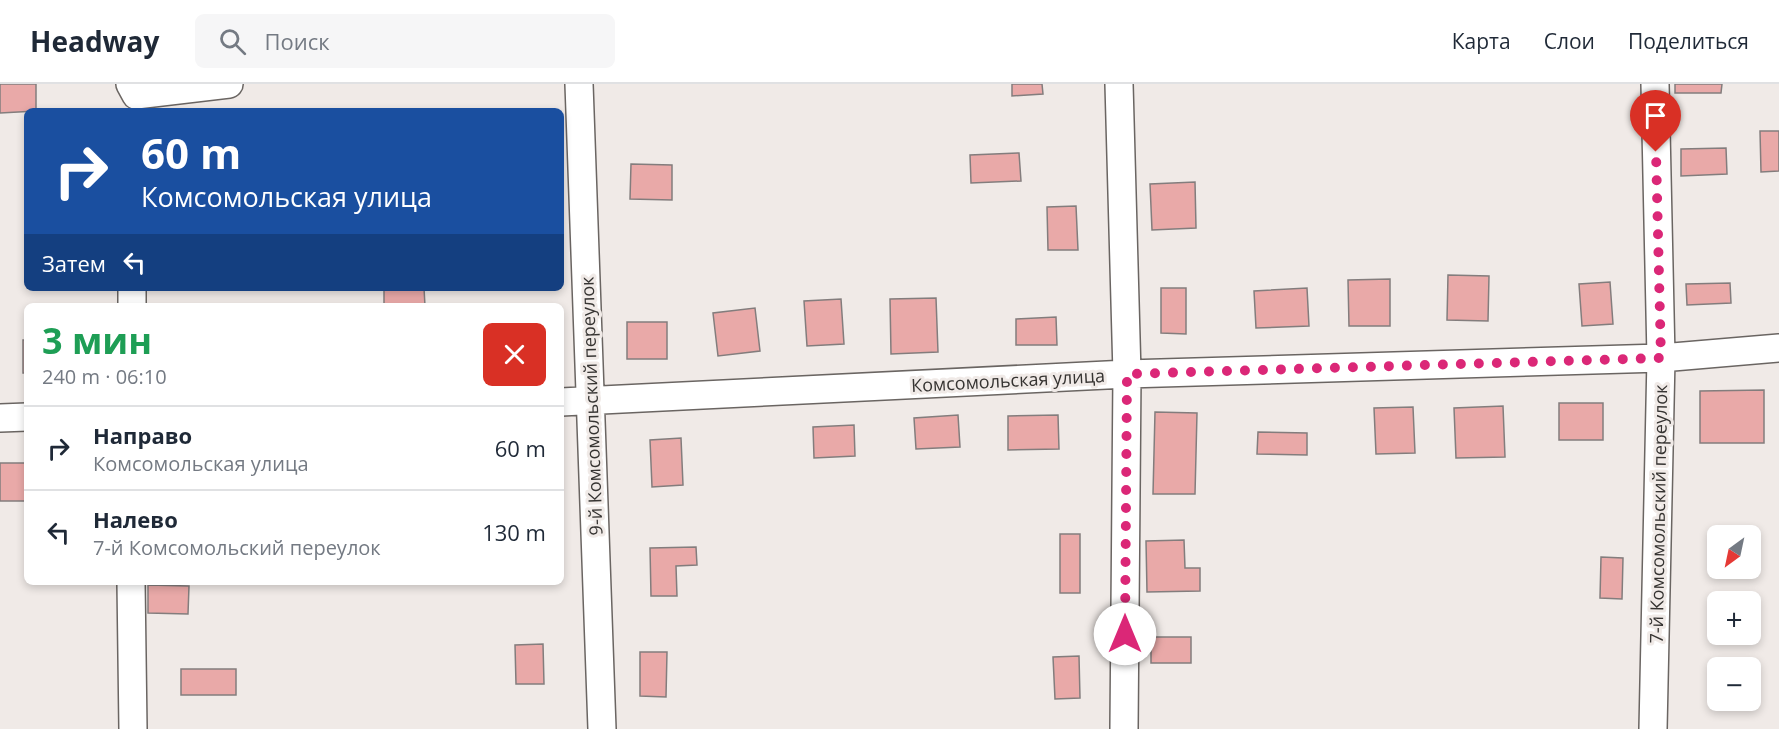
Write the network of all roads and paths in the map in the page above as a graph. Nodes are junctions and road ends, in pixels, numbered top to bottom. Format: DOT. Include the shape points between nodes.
graph roads {
  1 [pos="229,84"];
  2 [pos="579,84"];
  3 [pos="1119,84"];
  4 [pos="1654,84"];
  5 [pos="134,97"];
  6 [pos="1779,348"];
  7 [pos="1661,358"];
  8 [pos="1127,374"];
  9 [pos="592,401"];
  10 [pos="564,402"];
  11 [pos="24,417"];
  12 [pos="0,418"];
  13 [pos="130,585"];
  14 [pos="133,729"];
  15 [pos="602,729"];
  16 [pos="1124,729"];
  17 [pos="1653,729"];
  1 -- 5 [label="street"];
  2 -- 9 [label="street, 9-й Комсомольский переулок"];
  3 -- 8 [label="street"];
  4 -- 7 [label="street, 7-й Комсомольский переулок"];
  6 -- 7 [label="street, Комсомольская улица"];
  7 -- 8 [label="street, Комсомольская улица"];
  7 -- 17 [label="street, 7-й Комсомольский переулок"];
  8 -- 9 [label="street, Комсомольская улица"];
  8 -- 16 [label="street"];
  9 -- 10 [label="street, Комсомольская улица"];
  9 -- 15 [label="street, 9-й Комсомольский переулок"];
  11 -- 12 [label="street"];
  13 -- 14 [label="street"];
}
